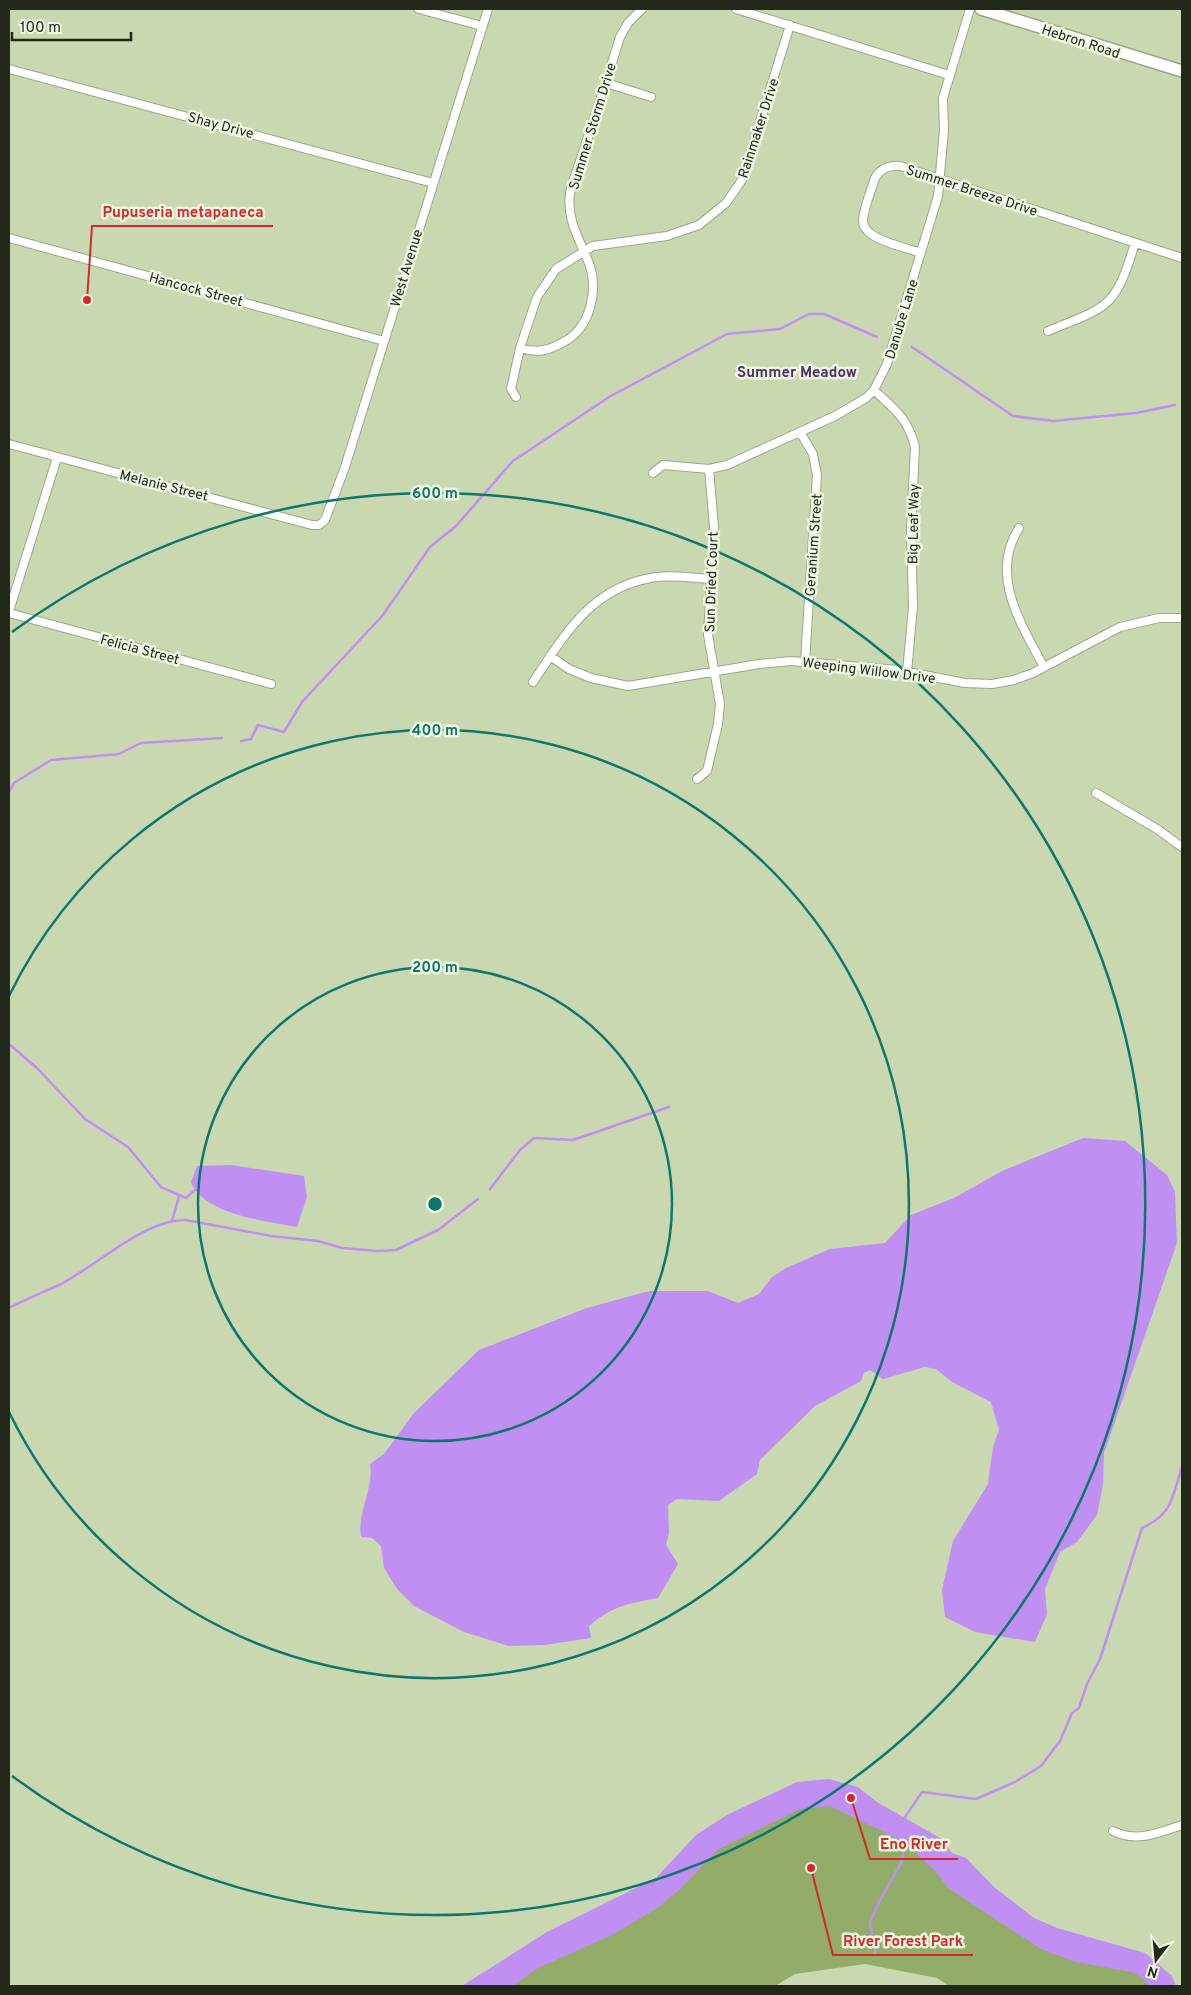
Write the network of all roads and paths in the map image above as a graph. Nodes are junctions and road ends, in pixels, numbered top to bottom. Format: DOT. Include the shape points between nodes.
graph roads {
  1 [pos="419,9"];
  2 [pos="488,9"];
  3 [pos="642,9"];
  4 [pos="736,9"];
  5 [pos="970,9"];
  6 [pos="981,9"];
  7 [pos="790,25"];
  8 [pos="482,26"];
  9 [pos="9,68"];
  10 [pos="1182,71"];
  11 [pos="949,75"];
  12 [pos="606,83"];
  13 [pos="651,97"];
  14 [pos="940,179"];
  15 [pos="433,183"];
  16 [pos="9,238"];
  17 [pos="1135,243"];
  18 [pos="583,252"];
  19 [pos="921,252"];
  20 [pos="1182,258"];
  21 [pos="1048,331"];
  22 [pos="384,341"];
  23 [pos="520,348"];
  24 [pos="874,390"];
  25 [pos="516,397"];
  26 [pos="800,432"];
  27 [pos="9,444"];
  28 [pos="57,458"];
  29 [pos="709,468"];
  30 [pos="653,473"];
  31 [pos="320,525"];
  32 [pos="1020,528"];
  33 [pos="712,579"];
  34 [pos="9,612"];
  35 [pos="1182,618"];
  36 [pos="550,656"];
  37 [pos="805,661"];
  38 [pos="1044,667"];
  39 [pos="715,672"];
  40 [pos="907,672"];
  41 [pos="533,682"];
  42 [pos="271,684"];
  43 [pos="696,779"];
  44 [pos="1096,793"];
  45 [pos="1182,847"];
  46 [pos="1182,1825"];
  47 [pos="1113,1831"];
  1 -- 8 [label="street"];
  2 -- 8 [label="street, West Avenue"];
  3 -- 12 [label="street, Summer Storm Drive" via="628,22 620,37"];
  4 -- 7 [label="street"];
  5 -- 11 [label="street, Danube Lane"];
  6 -- 10 [label="street, Hebron Road"];
  7 -- 11 [label="street"];
  7 -- 18 [label="street, Rainmaker Drive" via="742,180 726,203 699,225 686,230 667,236 593,246"];
  8 -- 15 [label="street, West Avenue"];
  9 -- 15 [label="street, Shay Drive"];
  11 -- 14 [label="street, Danube Lane" via="943,98"];
  12 -- 13 [label="street"];
  12 -- 18 [label="street, Summer Storm Drive" via="570,193 572,228"];
  14 -- 17 [label="street, Summer Breeze Drive"];
  14 -- 19 [label="street, Danube Lane"];
  14 -- 19 [label="street, Summer Breeze Drive" via="900,166 883,169 875,178 864,216 866,229 873,237"];
  15 -- 22 [label="street, West Avenue"];
  16 -- 22 [label="street, Hancock Street"];
  17 -- 20 [label="street, Summer Breeze Drive"];
  17 -- 21 [label="street" via="1121,286 1108,303 1097,311"];
  18 -- 23 [label="street, Rainmaker Drive" via="556,269 548,279 537,297"];
  18 -- 23 [label="street, Summer Storm Drive" via="592,280 590,308 585,321 574,336 545,352"];
  19 -- 24 [label="street, Danube Lane" via="887,364"];
  22 -- 31 [label="street, West Avenue" via="332,506"];
  23 -- 25 [label="street, Rainmaker Drive" via="511,389"];
  24 -- 26 [label="street, Danube Lane" via="835,416"];
  24 -- 40 [label="street, Big Leaf Way" via="898,411 912,435 914,447 913,607"];
  26 -- 29 [label="street, Danube Lane" via="727,465"];
  26 -- 37 [label="street, Geranium Street" via="813,454 817,475"];
  27 -- 28 [label="street, Melanie Street"];
  28 -- 31 [label="street, Melanie Street"];
  28 -- 34 [label="street"];
  29 -- 30 [label="street, Danube Lane" via="663,465"];
  29 -- 33 [label="street, Sun Dried Court" via="714,527"];
  32 -- 38 [label="street" via="1010,542 1009,590 1014,610"];
  33 -- 36 [label="street" via="667,576 632,583 605,596 584,612"];
  33 -- 39 [label="street, Sun Dried Court" via="708,635"];
  34 -- 42 [label="street, Felicia Street"];
  35 -- 38 [label="street, Weeping Willow Drive" via="1159,618 1120,627"];
  36 -- 39 [label="street, Weeping Willow Drive" via="590,678 628,686"];
  36 -- 41 [label="street"];
  37 -- 39 [label="street, Weeping Willow Drive" via="775,661"];
  37 -- 40 [label="street, Weeping Willow Drive"];
  38 -- 40 [label="street, Weeping Willow Drive" via="1014,680 992,684 965,683"];
  39 -- 43 [label="street, Sun Dried Court" via="720,704 718,724 707,771"];
  44 -- 45 [label="street"];
  46 -- 47 [label="street" via="1137,1838 1126,1838"];
}
